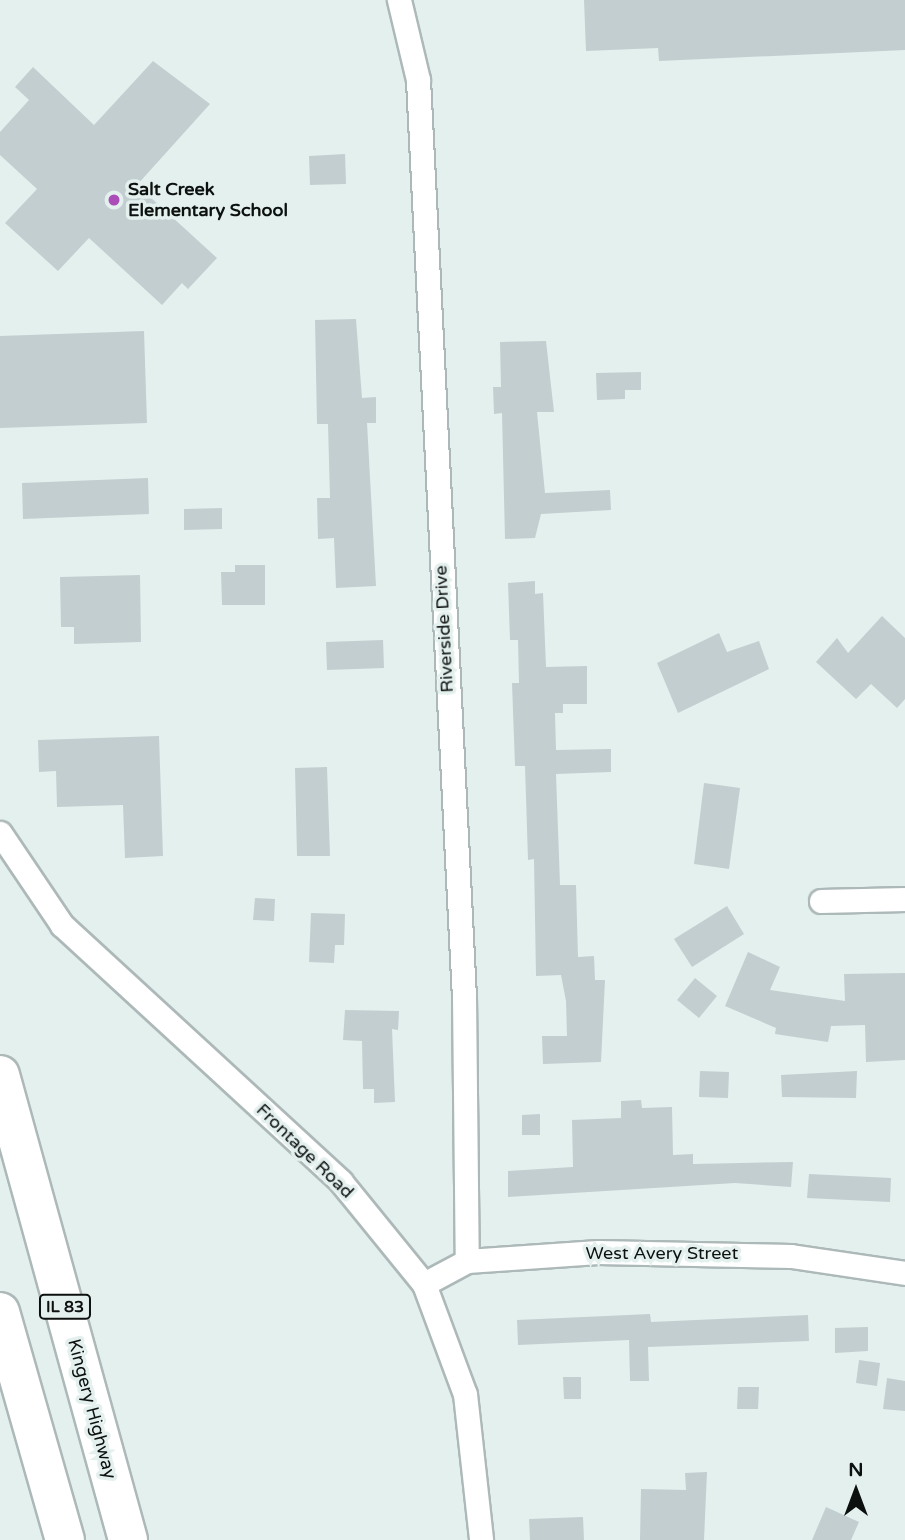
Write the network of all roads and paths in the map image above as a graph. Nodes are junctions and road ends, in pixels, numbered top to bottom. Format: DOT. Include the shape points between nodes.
graph roads {
  1 [pos="399,0"];
  2 [pos="0,833"];
  3 [pos="905,898"];
  4 [pos="821,901"];
  5 [pos="0,1075"];
  6 [pos="467,1261"];
  7 [pos="905,1273"];
  8 [pos="424,1284"];
  9 [pos="0,1312"];
  10 [pos="0,1359"];
  11 [pos="99,1442"];
  12 [pos="37,1540"];
  13 [pos="65,1540"];
  14 [pos="128,1540"];
  15 [pos="144,1540"];
  16 [pos="481,1540"];
  1 -- 6 [label="street, Riverside Drive" via="418,80 464,996"];
  2 -- 8 [label="street, Frontage Road" via="62,925 341,1182"];
  3 -- 4 [label="street"];
  5 -- 11 [label="highway, Kingery Highway / IL 83"];
  6 -- 7 [label="street, West Avery Street" via="720,1252"];
  6 -- 8 [label="street, West Avery Street"];
  8 -- 16 [label="street, Frontage Road" via="465,1394"];
  9 -- 13 [label="highway"];
  10 -- 12 [label="highway"];
  11 -- 14 [label="highway, Kingery Highway / IL 83"];
  11 -- 15 [label="highway"];
}
